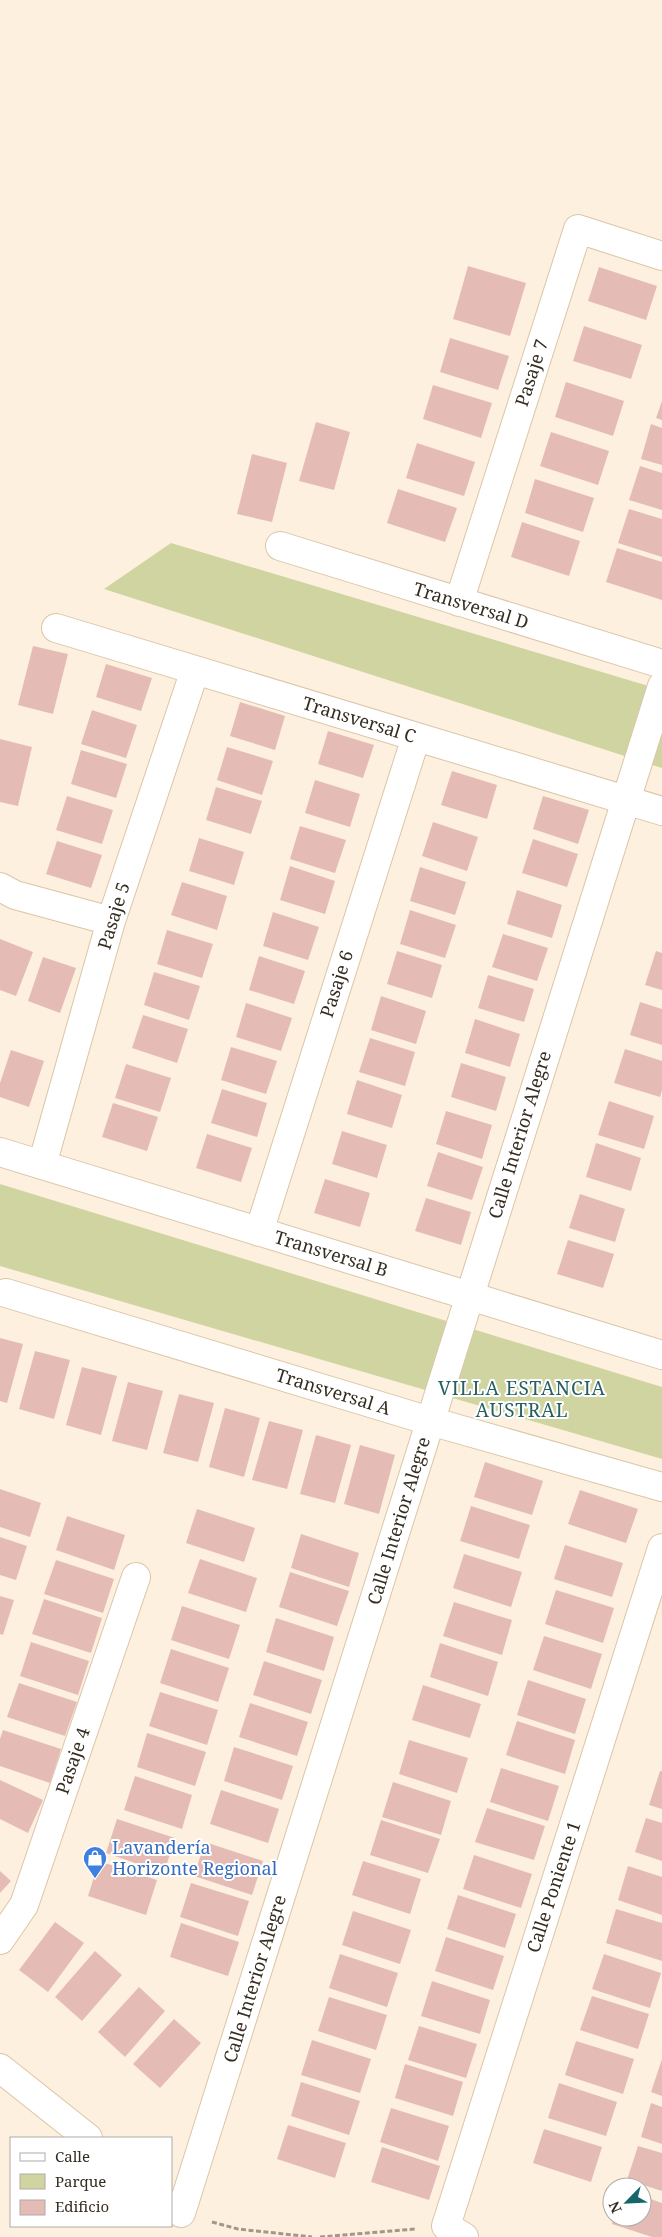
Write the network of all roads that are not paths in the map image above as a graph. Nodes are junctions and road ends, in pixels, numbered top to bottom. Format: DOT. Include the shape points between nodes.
graph roads {
  1 [pos="662,256"];
  2 [pos="280,546"];
  3 [pos="459,602"];
  4 [pos="56,628"];
  5 [pos="662,664"];
  6 [pos="196,670"];
  7 [pos="662,686"];
  8 [pos="416,737"];
  9 [pos="626,800"];
  10 [pos="662,811"];
  11 [pos="0,887"];
  12 [pos="111,921"];
  13 [pos="0,1152"];
  14 [pos="42,1165"];
  15 [pos="259,1232"];
  16 [pos="6,1293"];
  17 [pos="470,1296"];
  18 [pos="662,1355"];
  19 [pos="430,1421"];
  20 [pos="662,1487"];
  21 [pos="662,1548"];
  22 [pos="136,1577"];
  23 [pos="0,1940"];
  24 [pos="0,2068"];
  25 [pos="87,2137"];
  26 [pos="176,2209"];
  27 [pos="455,2232"];
  1 -- 3 [label="street, Pasaje 7" via="578,229"];
  2 -- 3 [label="street, Transversal D"];
  3 -- 5 [label="street, Transversal D"];
  4 -- 6 [label="street, Transversal C"];
  6 -- 8 [label="street, Transversal C"];
  6 -- 12 [label="street, Pasaje 5"];
  7 -- 9 [label="street, Calle Interior Alegre"];
  8 -- 9 [label="street, Transversal C"];
  8 -- 15 [label="street, Pasaje 6"];
  9 -- 10 [label="street, Transversal C"];
  9 -- 17 [label="street, Calle Interior Alegre"];
  11 -- 12 [label="street" via="16,895"];
  12 -- 14 [label="street, Pasaje 5"];
  13 -- 14 [label="street, Transversal B"];
  14 -- 15 [label="street, Transversal B"];
  15 -- 17 [label="street, Transversal B"];
  16 -- 19 [label="street, Transversal A"];
  17 -- 18 [label="street, Transversal B"];
  17 -- 19 [label="street, Calle Interior Alegre"];
  19 -- 20 [label="street, Transversal A"];
  19 -- 26 [label="street, Calle Interior Alegre"];
  21 -- 27 [label="street, Calle Poniente 1"];
  22 -- 23 [label="street, Pasaje 4" via="24,1905"];
  24 -- 25 [label="street"];
}
